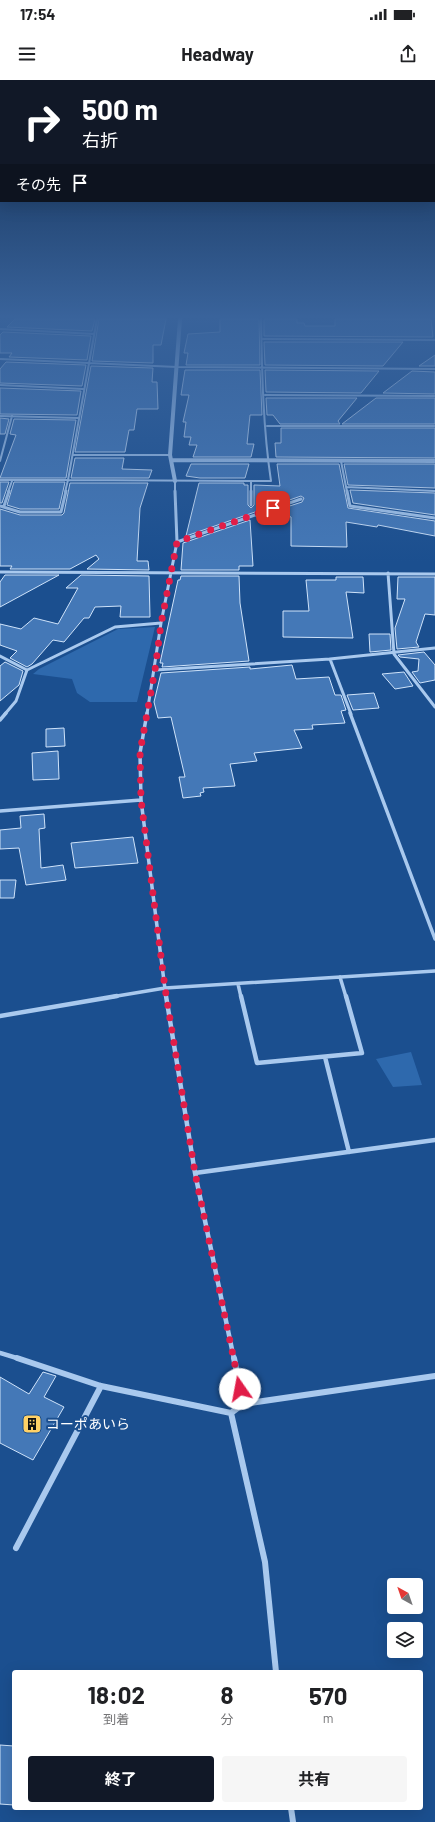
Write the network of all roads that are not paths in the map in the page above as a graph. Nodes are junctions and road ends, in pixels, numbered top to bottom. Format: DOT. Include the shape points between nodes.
graph roads {
  1 [pos="81,400"];
  2 [pos="174,400"];
  3 [pos="265,400"];
  4 [pos="0,416"];
  5 [pos="12,416"];
  6 [pos="78,418"];
  7 [pos="267,426"];
  8 [pos="435,426"];
  9 [pos="73,455"];
  10 [pos="170,458"];
  11 [pos="268,460"];
  12 [pos="0,461"];
  13 [pos="341,461"];
  14 [pos="435,461"];
  15 [pos="0,480"];
  16 [pos="68,480"];
  17 [pos="12,481"];
  18 [pos="175,481"];
  19 [pos="250,481"];
  20 [pos="346,487"];
  21 [pos="435,491"];
  22 [pos="301,499"];
  23 [pos="251,505"];
  24 [pos="2,506"];
  25 [pos="435,518"];
  26 [pos="177,542"];
  27 [pos="0,572"];
  28 [pos="170,573"];
  29 [pos="388,574"];
  30 [pos="435,574"];
  31 [pos="161,624"];
  32 [pos="435,648"];
  33 [pos="394,654"];
  34 [pos="0,656"];
  35 [pos="330,659"];
  36 [pos="27,670"];
  37 [pos="155,670"];
  38 [pos="435,707"];
  39 [pos="0,720"];
  40 [pos="141,800"];
  41 [pos="0,811"];
  42 [pos="435,939"];
  43 [pos="435,971"];
  44 [pos="340,977"];
  45 [pos="238,984"];
  46 [pos="165,988"];
  47 [pos="0,1016"];
  48 [pos="325,1056"];
  49 [pos="435,1140"];
  50 [pos="349,1152"];
  51 [pos="195,1173"];
  52 [pos="0,1353"];
  53 [pos="435,1376"];
  54 [pos="101,1386"];
  55 [pos="243,1404"];
  56 [pos="231,1413"];
  57 [pos="16,1548"];
  58 [pos="276,1670"];
  59 [pos="290,1810"];
  60 [pos="293,1822"];
  1 -- 6 [label="street"];
  2 -- 10 [label="street"];
  3 -- 7 [label="street"];
  4 -- 5 [label="street"];
  5 -- 6 [label="street"];
  5 -- 12 [label="street"];
  6 -- 9 [label="street"];
  7 -- 8 [label="street"];
  7 -- 11 [label="street"];
  9 -- 10 [label="street"];
  9 -- 16 [label="street"];
  10 -- 11 [label="street"];
  10 -- 18 [label="street"];
  11 -- 13 [label="street"];
  11 -- 19 [label="street" via="271,481"];
  13 -- 14 [label="street"];
  13 -- 20 [label="street"];
  15 -- 17 [label="street"];
  16 -- 17 [label="street"];
  16 -- 18 [label="street"];
  16 -- 24 [label="street" via="61,512 20,512"];
  17 -- 24 [label="street"];
  18 -- 19 [label="street"];
  18 -- 26 [label="street"];
  19 -- 23 [label="street"];
  20 -- 21 [label="street"];
  20 -- 25 [label="street" via="350,506"];
  22 -- 26 [label="street"];
  26 -- 28 [label="street"];
  27 -- 28 [label="street"];
  28 -- 29 [label="street"];
  28 -- 31 [label="street"];
  29 -- 30 [label="street"];
  29 -- 33 [label="street"];
  31 -- 36 [label="street" via="115,626"];
  31 -- 37 [label="street"];
  32 -- 33 [label="street"];
  33 -- 35 [label="street"];
  33 -- 38 [label="street"];
  34 -- 36 [label="street"];
  35 -- 37 [label="street"];
  35 -- 42 [label="street"];
  36 -- 39 [label="street" via="16,701"];
  37 -- 40 [label="street" via="140,752"];
  40 -- 41 [label="street"];
  40 -- 46 [label="street"];
  43 -- 44 [label="street"];
  44 -- 45 [label="street"];
  44 -- 48 [label="street" via="362,1053"];
  45 -- 46 [label="street"];
  45 -- 48 [label="street" via="257,1063"];
  46 -- 47 [label="street"];
  46 -- 51 [label="street"];
  48 -- 50 [label="street"];
  49 -- 50 [label="street"];
  50 -- 51 [label="street"];
  51 -- 55 [label="street"];
  52 -- 54 [label="street"];
  53 -- 55 [label="street"];
  54 -- 56 [label="street"];
  54 -- 57 [label="street"];
  55 -- 56 [label="street"];
  56 -- 58 [label="street" via="265,1562"];
  59 -- 60 [label="street"];
}
